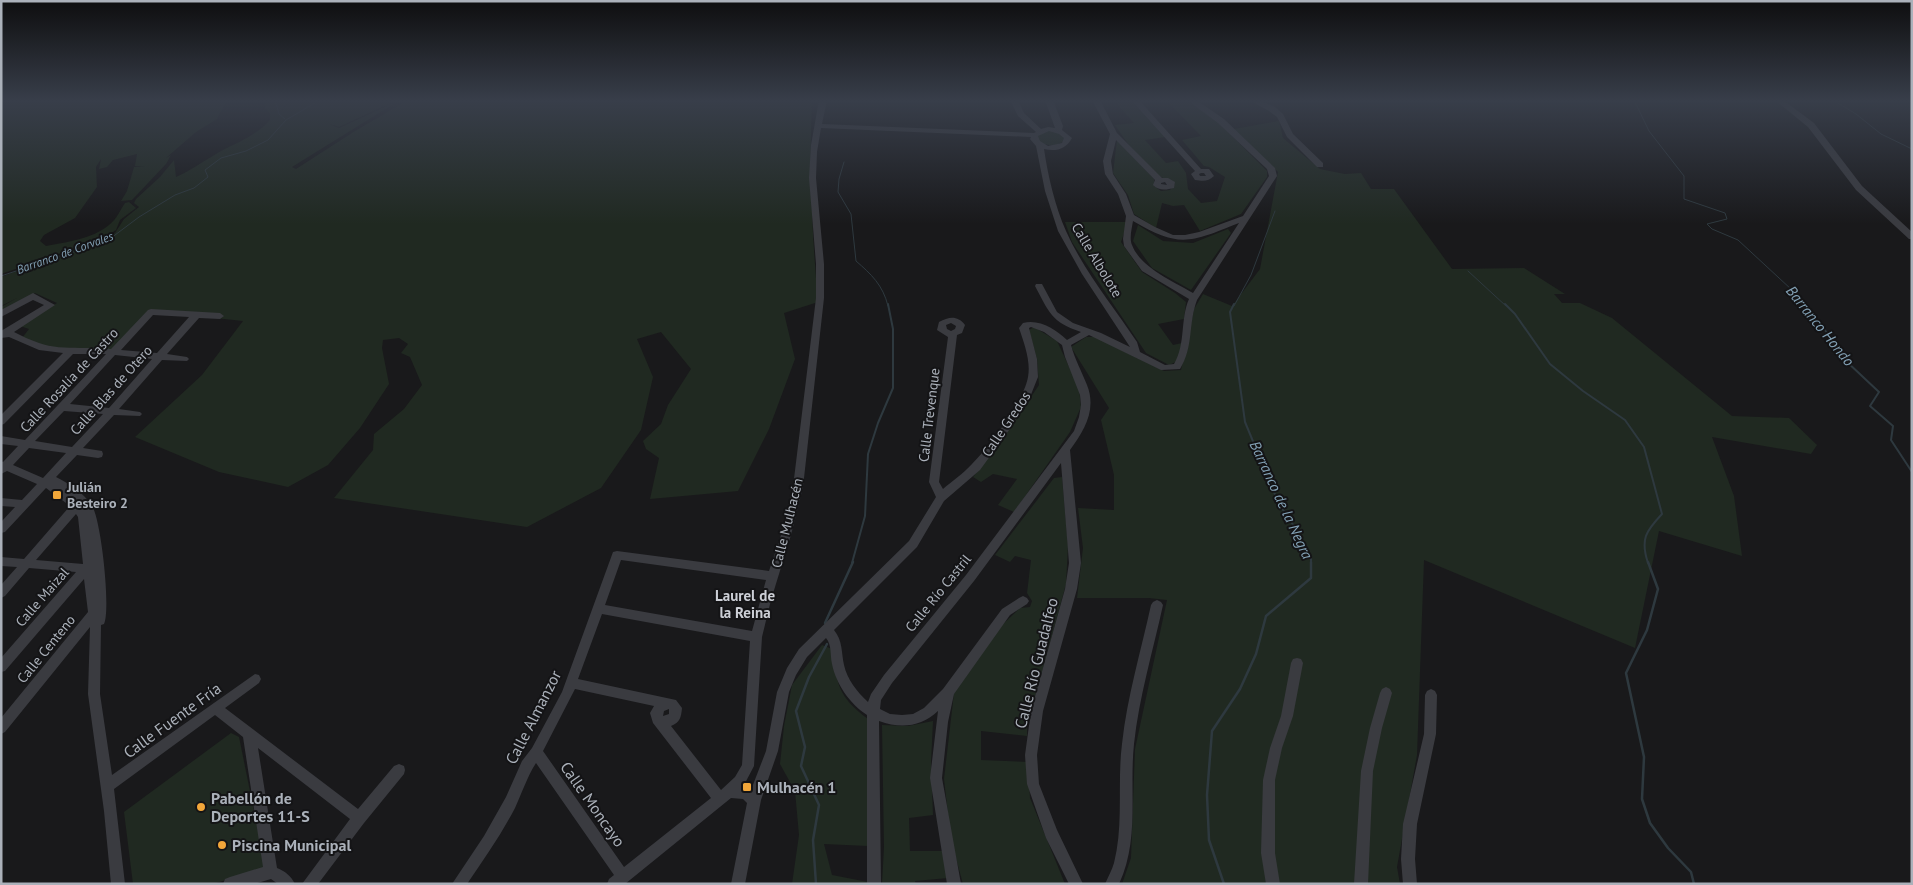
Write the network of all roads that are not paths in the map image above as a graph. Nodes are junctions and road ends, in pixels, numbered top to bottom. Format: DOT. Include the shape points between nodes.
graph roads {
  1 [pos="816,141"];
  2 [pos="1038,141"];
  3 [pos="1044,141"];
  4 [pos="1068,141"];
  5 [pos="1112,141"];
  6 [pos="1121,141"];
  7 [pos="1172,141"];
  8 [pos="1242,141"];
  9 [pos="1296,141"];
  10 [pos="1823,141"];
  11 [pos="1320,165"];
  12 [pos="1199,171"];
  13 [pos="1160,180"];
  14 [pos="1130,216"];
  15 [pos="1245,218"];
  16 [pos="1228,224"];
  17 [pos="1238,231"];
  18 [pos="1912,237"];
  19 [pos="1039,286"];
  20 [pos="1193,297"];
  21 [pos="1,314"];
  22 [pos="196,314"];
  23 [pos="220,316"];
  24 [pos="1088,332"];
  25 [pos="953,334"];
  26 [pos="1,335"];
  27 [pos="1066,344"];
  28 [pos="71,351"];
  29 [pos="113,353"];
  30 [pos="1136,353"];
  31 [pos="159,358"];
  32 [pos="184,359"];
  33 [pos="63,407"];
  34 [pos="111,412"];
  35 [pos="137,414"];
  36 [pos="1,421"];
  37 [pos="1,440"];
  38 [pos="27,445"];
  39 [pos="1065,450"];
  40 [pos="74,451"];
  41 [pos="98,454"];
  42 [pos="4,465"];
  43 [pos="1052,468"];
  44 [pos="1068,471"];
  45 [pos="47,480"];
  46 [pos="942,498"];
  47 [pos="1,502"];
  48 [pos="24,504"];
  49 [pos="76,506"];
  50 [pos="1,529"];
  51 [pos="1,561"];
  52 [pos="26,564"];
  53 [pos="87,569"];
  54 [pos="773,576"];
  55 [pos="2,590"];
  56 [pos="1023,601"];
  57 [pos="1157,605"];
  58 [pos="597,608"];
  59 [pos="94,612"];
  60 [pos="96,630"];
  61 [pos="825,630"];
  62 [pos="756,637"];
  63 [pos="1297,663"];
  64 [pos="1,667"];
  65 [pos="255,679"];
  66 [pos="571,683"];
  67 [pos="948,692"];
  68 [pos="1386,693"];
  69 [pos="1431,695"];
  70 [pos="215,708"];
  71 [pos="927,713"];
  72 [pos="873,714"];
  73 [pos="942,722"];
  74 [pos="1,728"];
  75 [pos="249,734"];
  76 [pos="536,752"];
  77 [pos="399,770"];
  78 [pos="107,787"];
  79 [pos="724,796"];
  80 [pos="754,800"];
  81 [pos="359,818"];
  82 [pos="271,872"];
  83 [pos="618,880"];
  84 [pos="463,882"];
  85 [pos="1111,882"];
  86 [pos="118,884"];
  87 [pos="230,884"];
  88 [pos="288,884"];
  89 [pos="309,884"];
  90 [pos="738,884"];
  91 [pos="874,884"];
  92 [pos="954,884"];
  93 [pos="1076,884"];
  94 [pos="1273,884"];
  95 [pos="1361,884"];
  96 [pos="1410,884"];
  1 -- 54 [label="street, Calle Mulhacén" via="813,167 822,272 820,298 798,487"];
  2 -- 30 [label="street, Calle Albolote" via="1055,214 1063,232 1134,344"];
  3 -- 4 [label="street" via="1057,148"];
  5 -- 14 [label="street" via="1107,161 1109,174 1122,194"];
  6 -- 13 [label="street"];
  7 -- 12 [label="street"];
  8 -- 15 [label="street" via="1273,172 1272,179"];
  9 -- 11 [label="street"];
  10 -- 18 [label="street" via="1859,188"];
  14 -- 16 [label="street" via="1160,233 1178,238"];
  14 -- 20 [label="street" via="1128,246 1145,269"];
  15 -- 16 [label="street"];
  15 -- 17 [label="street"];
  16 -- 17 [label="street"];
  17 -- 20 [label="street"];
  19 -- 24 [label="street" via="1054,314"];
  20 -- 30 [label="street" via="1181,362 1177,367 1164,368"];
  21 -- 26 [label="street" via="33,296 51,305"];
  22 -- 23 [label="street"];
  22 -- 29 [label="street, Calle Rosalía de Castro" via="151,312"];
  22 -- 31 [label="street, Calle Blas de Otero"];
  24 -- 27 [label="street"];
  24 -- 30 [label="street"];
  25 -- 46 [label="street, Calle Trevenque" via="934,482"];
  26 -- 28 [label="street" via="10,334 39,347"];
  27 -- 39 [label="street, Calle Río Castril" via="1083,384 1087,406 1078,432"];
  27 -- 46 [label="street, Calle Gredos" via="1035,324 1026,325 1024,328 1034,369 1030,391 978,466"];
  28 -- 29 [label="street"];
  28 -- 36 [label="street"];
  29 -- 31 [label="street"];
  29 -- 33 [label="street, Calle Rosalía de Castro"];
  31 -- 32 [label="street"];
  31 -- 34 [label="street, Calle Blas de Otero"];
  33 -- 34 [label="street"];
  33 -- 38 [label="street, Calle Rosalía de Castro"];
  34 -- 35 [label="street"];
  34 -- 40 [label="street, Calle Blas de Otero"];
  37 -- 38 [label="street"];
  38 -- 40 [label="street"];
  38 -- 42 [label="street, Calle Rosalía de Castro"];
  39 -- 43 [label="street, Calle Río Castril"];
  39 -- 44 [label="street, Calle Río Guadalfeo"];
  40 -- 41 [label="street"];
  40 -- 45 [label="street, Calle Blas de Otero"];
  42 -- 45 [label="street"];
  43 -- 44 [label="street" via="1057,466"];
  43 -- 72 [label="street, Calle Río Castril" via="970,578 888,679 875,698"];
  44 -- 93 [label="street, Calle Río Guadalfeo" via="1075,563 1071,589 1037,712 1031,755 1033,784 1051,833"];
  45 -- 48 [label="street, Calle Blas de Otero"];
  45 -- 49 [label="street"];
  45 -- 60 [label="street" via="66,487 91,511 102,602"];
  46 -- 61 [label="street, Calle Gredos" via="913,544"];
  47 -- 48 [label="street"];
  48 -- 50 [label="street, Calle Blas de Otero"];
  49 -- 52 [label="street"];
  49 -- 53 [label="street" via="83,517"];
  51 -- 52 [label="street"];
  52 -- 53 [label="street"];
  52 -- 55 [label="street"];
  53 -- 59 [label="street"];
  53 -- 64 [label="street, Calle Maizal"];
  54 -- 58 [label="street, Calle Almanzor" via="617,555"];
  54 -- 62 [label="street, Calle Mulhacén"];
  56 -- 67 [label="street" via="1006,612"];
  57 -- 85 [label="street" via="1128,745 1124,849 1121,865"];
  58 -- 62 [label="street"];
  58 -- 66 [label="street, Calle Almanzor"];
  59 -- 60 [label="street"];
  59 -- 74 [label="street, Calle Centeno"];
  60 -- 78 [label="street" via="94,694"];
  61 -- 72 [label="street" via="834,637 845,683 856,700"];
  61 -- 80 [label="street, Calle Gredos" via="803,654 782,692 772,751"];
  62 -- 79 [label="street, Calle Mulhacén" via="748,766 740,781"];
  63 -- 94 [label="street" via="1287,716 1269,780 1268,853"];
  65 -- 70 [label="street, Calle Fuente Fría"];
  66 -- 76 [label="street, Calle Almanzor"];
  66 -- 79 [label="street" via="660,700 666,704 656,713 660,721"];
  67 -- 71 [label="street"];
  67 -- 73 [label="street"];
  68 -- 95 [label="street" via="1367,771"];
  69 -- 96 [label="street" via="1430,734 1410,824"];
  70 -- 75 [label="street"];
  70 -- 78 [label="street, Calle Fuente Fría"];
  71 -- 72 [label="street" via="908,721 890,720"];
  71 -- 73 [label="street" via="935,714"];
  72 -- 91 [label="street, Calle Río Castril"];
  73 -- 92 [label="street" via="936,778"];
  75 -- 81 [label="street"];
  75 -- 82 [label="street"];
  76 -- 83 [label="street, Calle Moncayo"];
  76 -- 84 [label="street, Calle Almanzor" via="512,802"];
  77 -- 81 [label="street"];
  78 -- 86 [label="street"];
  79 -- 80 [label="street" via="745,793"];
  79 -- 83 [label="street, Calle Mulhacén"];
  80 -- 90 [label="street, Calle Gredos"];
  81 -- 89 [label="street"];
  82 -- 87 [label="street"];
  82 -- 88 [label="street"];
}
